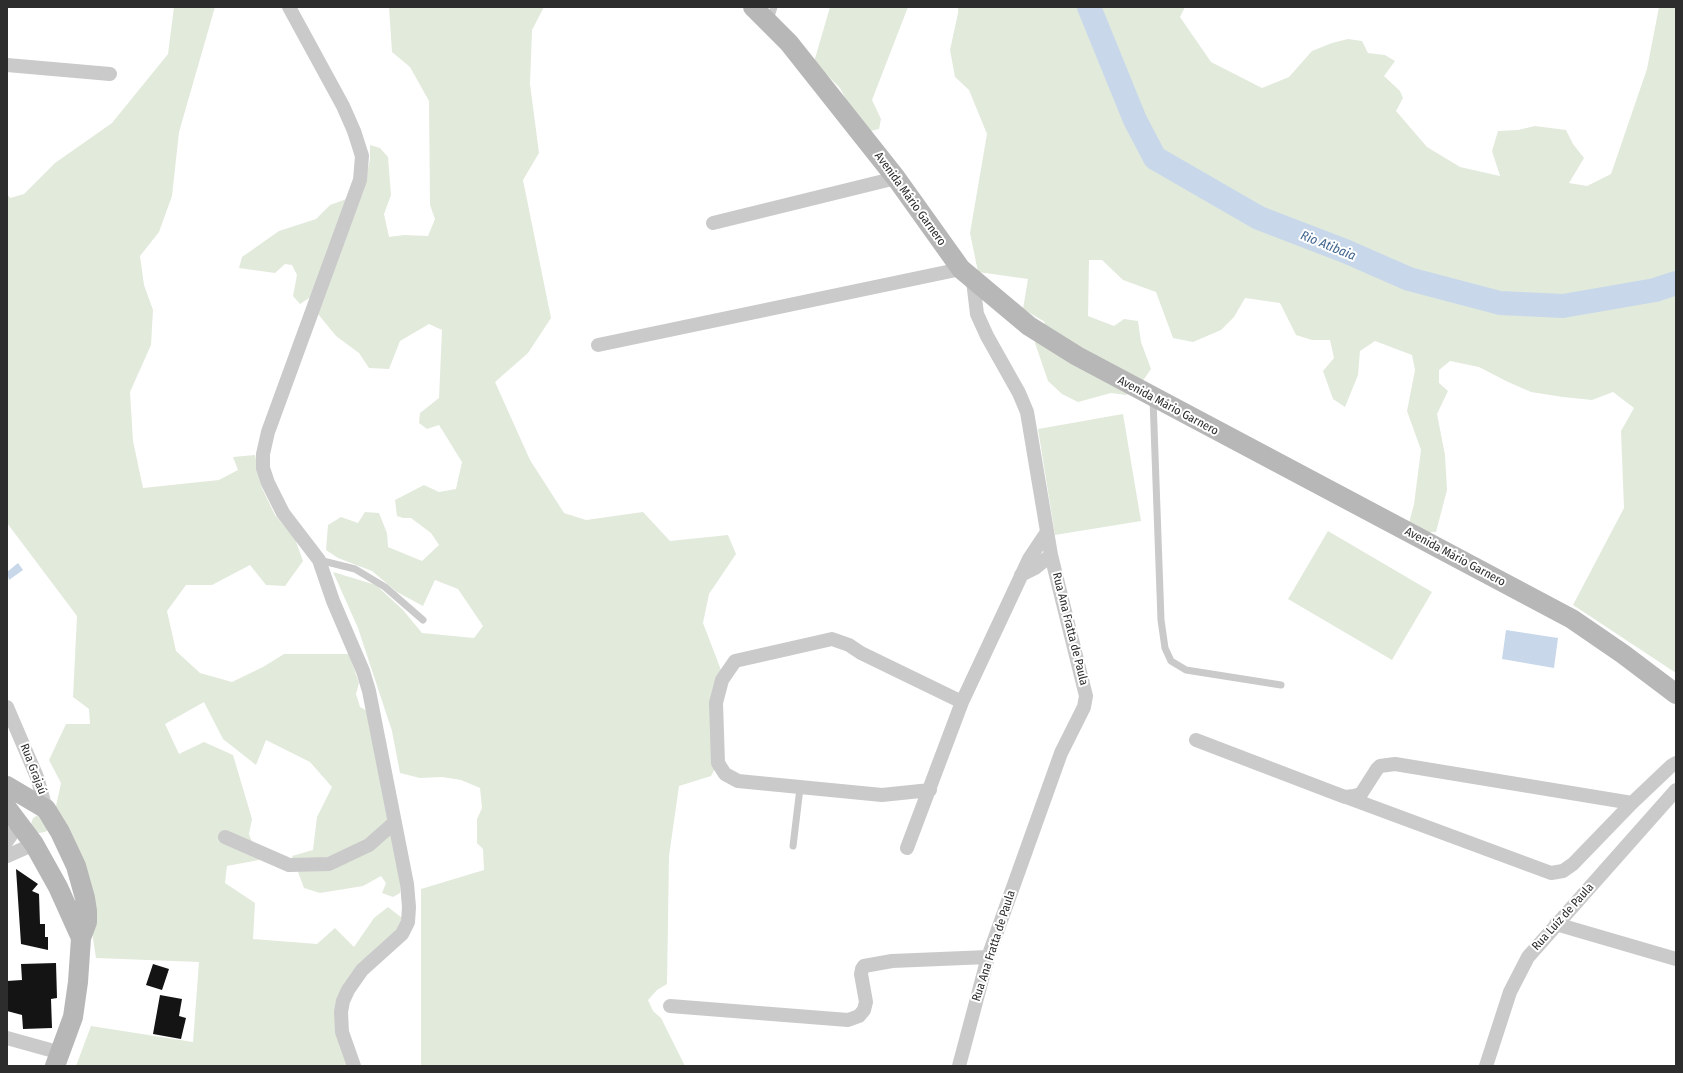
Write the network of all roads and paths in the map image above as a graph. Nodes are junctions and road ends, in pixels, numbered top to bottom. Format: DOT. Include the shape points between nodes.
graph roads {
  1 [pos="289,7"];
  2 [pos="753,7"];
  3 [pos="771,15"];
  4 [pos="7,65"];
  5 [pos="110,74"];
  6 [pos="896,178"];
  7 [pos="713,223"];
  8 [pos="967,275"];
  9 [pos="598,345"];
  10 [pos="1153,397"];
  11 [pos="1047,532"];
  12 [pos="1051,555"];
  13 [pos="319,560"];
  14 [pos="1021,575"];
  15 [pos="422,620"];
  16 [pos="1281,685"];
  17 [pos="1676,694"];
  18 [pos="962,702"];
  19 [pos="7,707"];
  20 [pos="13,729"];
  21 [pos="1196,740"];
  22 [pos="1676,763"];
  23 [pos="7,786"];
  24 [pos="800,788"];
  25 [pos="930,790"];
  26 [pos="1676,790"];
  27 [pos="1345,797"];
  28 [pos="1632,803"];
  29 [pos="7,808"];
  30 [pos="46,810"];
  31 [pos="395,822"];
  32 [pos="18,824"];
  33 [pos="60,832"];
  34 [pos="225,837"];
  35 [pos="7,841"];
  36 [pos="34,844"];
  37 [pos="793,846"];
  38 [pos="907,848"];
  39 [pos="7,856"];
  40 [pos="1556,924"];
  41 [pos="81,938"];
  42 [pos="988,957"];
  43 [pos="1676,959"];
  44 [pos="670,1006"];
  45 [pos="7,1038"];
  46 [pos="58,1059"];
  47 [pos="354,1066"];
  48 [pos="959,1066"];
  49 [pos="1486,1066"];
  1 -- 13 [label="street" via="343,106 362,156 360,180 268,432 263,454 263,468 268,483 283,513"];
  2 -- 3 [label="main road, Avenida Mário Garnero"];
  3 -- 6 [label="main road, Avenida Mário Garnero" via="789,43"];
  4 -- 5 [label="street"];
  6 -- 7 [label="street"];
  6 -- 8 [label="main road, Avenida Mário Garnero"];
  8 -- 9 [label="street"];
  8 -- 10 [label="main road, Avenida Mário Garnero" via="1029,326 1077,356"];
  8 -- 11 [label="street, Rua Ana Fratta de Paula" via="977,314 1027,412"];
  10 -- 16 [label="lane" via="1165,648 1171,661 1186,670"];
  10 -- 17 [label="main road, Avenida Mário Garnero" via="1572,619"];
  11 -- 12 [label="street, Rua Ana Fratta de Paula"];
  11 -- 14 [label="street"];
  12 -- 14 [label="street"];
  12 -- 42 [label="street, Rua Ana Fratta de Paula" via="1086,696 1084,707 1061,753"];
  13 -- 15 [label="lane" via="355,569 385,587"];
  13 -- 31 [label="street" via="369,691"];
  14 -- 18 [label="street"];
  18 -- 24 [label="street" via="832,639 735,660 722,680 716,703 718,763 725,774 738,781"];
  18 -- 25 [label="street"];
  19 -- 20 [label="street, Rua Grajaú"];
  20 -- 30 [label="street, Rua Grajaú" via="37,777"];
  21 -- 27 [label="street"];
  22 -- 28 [label="street"];
  23 -- 30 [label="main road"];
  24 -- 25 [label="street" via="882,795"];
  24 -- 37 [label="lane"];
  25 -- 38 [label="street"];
  26 -- 40 [label="street, Rua Luíz de Paula"];
  27 -- 28 [label="street" via="1361,794 1377,769 1386,764 1395,764"];
  27 -- 28 [label="street" via="1550,873 1563,871 1573,864"];
  29 -- 32 [label="main road"];
  30 -- 32 [label="main road" via="30,813"];
  30 -- 33 [label="main road"];
  31 -- 34 [label="street" via="369,845 329,864 289,864"];
  31 -- 47 [label="street" via="407,884 408,922 402,934 362,970 343,1001 342,1032"];
  32 -- 35 [label="street"];
  32 -- 36 [label="main road"];
  33 -- 36 [label="main road" via="44,837"];
  33 -- 41 [label="main road" via="76,866 85,898 87,922"];
  36 -- 39 [label="street"];
  36 -- 41 [label="main road" via="58,887"];
  40 -- 43 [label="street"];
  40 -- 49 [label="street, Rua Luíz de Paula" via="1522,966 1510,992"];
  41 -- 46 [label="main road" via="73,1017"];
  42 -- 44 [label="street" via="892,961 864,966 861,974 866,1002 864,1010 859,1016 848,1020"];
  42 -- 48 [label="street, Rua Ana Fratta de Paula"];
  45 -- 46 [label="street"];
}
